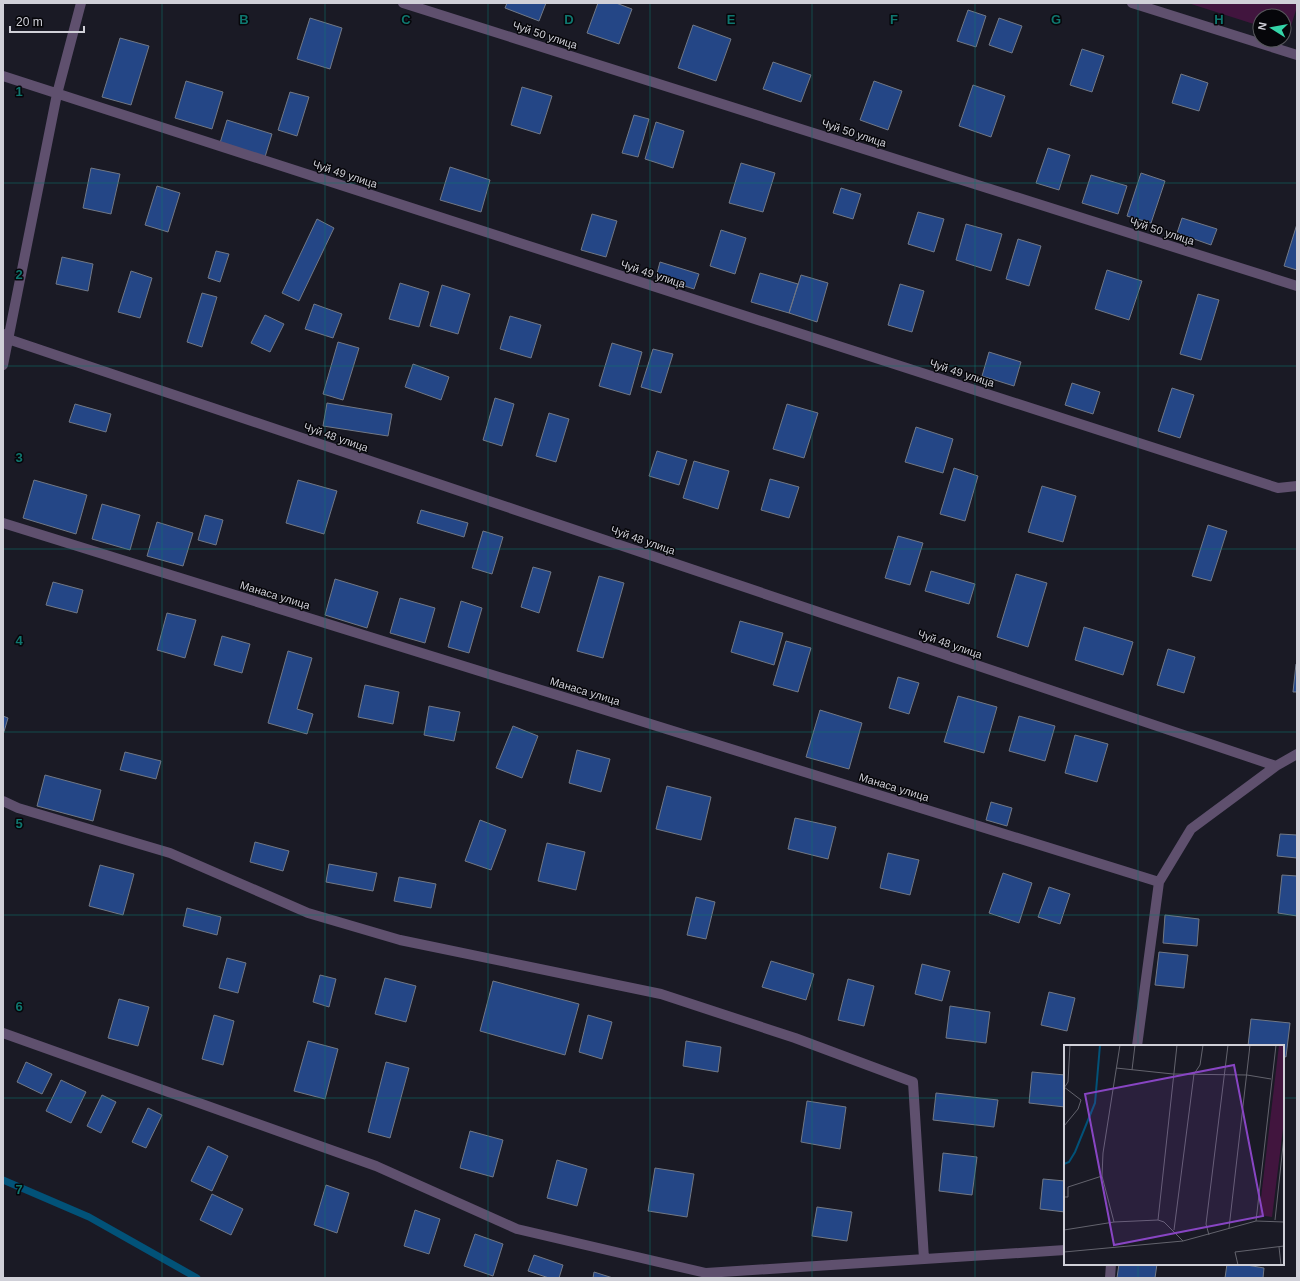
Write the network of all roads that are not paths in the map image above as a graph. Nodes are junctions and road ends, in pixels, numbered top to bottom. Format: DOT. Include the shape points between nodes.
graph roads {
  1 [pos="81,3"];
  2 [pos="403,3"];
  3 [pos="1132,3"];
  4 [pos="1297,55"];
  5 [pos="3,76"];
  6 [pos="57,94"];
  7 [pos="1297,286"];
  8 [pos="5,337"];
  9 [pos="3,365"];
  10 [pos="1297,486"];
  11 [pos="3,523"];
  12 [pos="1297,754"];
  13 [pos="1276,766"];
  14 [pos="3,801"];
  15 [pos="1159,882"];
  16 [pos="3,1034"];
  17 [pos="1138,1045"];
  18 [pos="1064,1250"];
  19 [pos="924,1259"];
  20 [pos="1110,1265"];
  21 [pos="707,1276"];
  22 [pos="1110,1278"];
  1 -- 6 [label="street"];
  2 -- 7 [label="street, Чуй 50 улица"];
  3 -- 4 [label="street"];
  5 -- 6 [label="street, Чуй 49 улица"];
  6 -- 8 [label="street"];
  6 -- 10 [label="street, Чуй 49 улица" via="1271,486"];
  8 -- 9 [label="street"];
  8 -- 13 [label="street, Чуй 48 улица"];
  11 -- 15 [label="street, Манаса улица"];
  12 -- 13 [label="street"];
  13 -- 15 [label="street" via="1191,829"];
  14 -- 19 [label="street" via="18,808 170,853 308,913 400,940 661,994 796,1038 913,1082"];
  15 -- 17 [label="street"];
  16 -- 21 [label="street" via="376,1166 516,1229"];
  18 -- 19 [label="street"];
  19 -- 21 [label="street"];
  20 -- 22 [label="street"];
}
